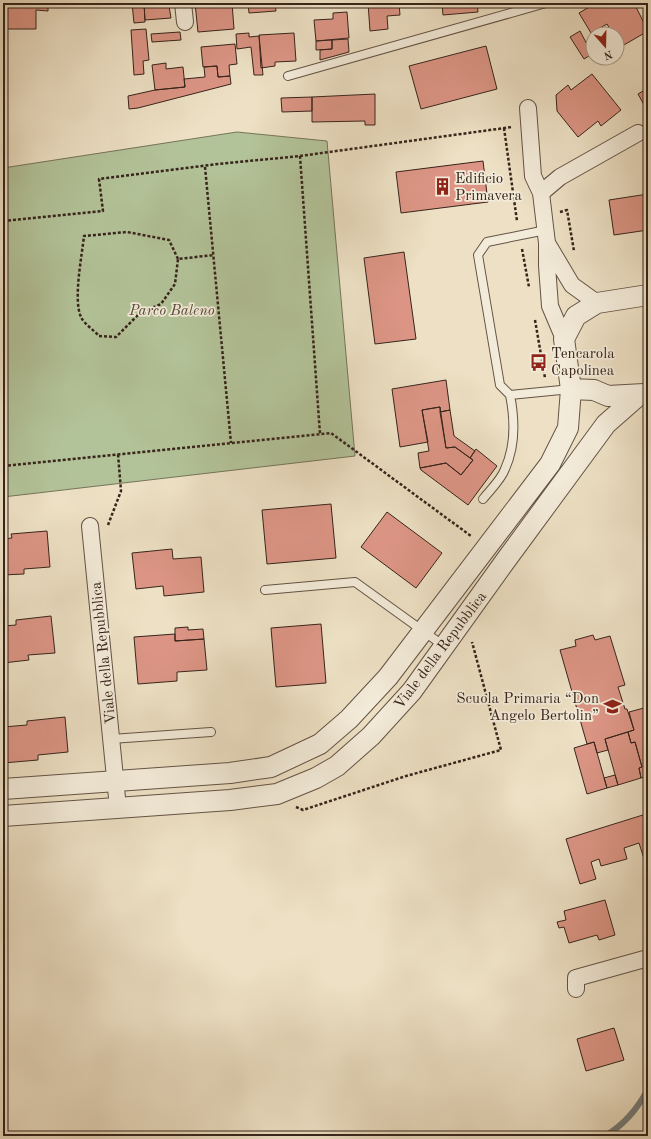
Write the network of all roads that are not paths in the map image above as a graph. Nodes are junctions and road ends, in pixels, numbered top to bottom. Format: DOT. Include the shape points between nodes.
graph roads {
  1 [pos="183,3"];
  2 [pos="546,3"];
  3 [pos="185,22"];
  4 [pos="288,76"];
  5 [pos="528,108"];
  6 [pos="638,133"];
  7 [pos="541,193"];
  8 [pos="547,236"];
  9 [pos="648,295"];
  10 [pos="597,303"];
  11 [pos="564,340"];
  12 [pos="571,389"];
  13 [pos="644,394"];
  14 [pos="510,395"];
  15 [pos="483,499"];
  16 [pos="90,526"];
  17 [pos="265,590"];
  18 [pos="422,631"];
  19 [pos="444,647"];
  20 [pos="211,732"];
  21 [pos="111,740"];
  22 [pos="115,781"];
  23 [pos="3,788"];
  24 [pos="118,808"];
  25 [pos="3,816"];
  26 [pos="648,958"];
  27 [pos="576,990"];
  1 -- 3 [label="street"];
  2 -- 4 [label="lane"];
  5 -- 7 [label="street" via="533,176"];
  6 -- 7 [label="street" via="560,177"];
  7 -- 8 [label="street"];
  8 -- 10 [label="street" via="572,285"];
  8 -- 11 [label="street" via="550,306"];
  8 -- 14 [label="lane" via="487,242 478,255 500,385"];
  9 -- 10 [label="street"];
  10 -- 11 [label="street" via="576,316"];
  11 -- 12 [label="street, Viale della Repubblica"];
  12 -- 13 [label="street" via="594,390 608,396"];
  12 -- 14 [label="lane"];
  12 -- 18 [label="street, Viale della Repubblica" via="568,428 550,464"];
  13 -- 19 [label="street, Viale della Repubblica" via="606,424"];
  14 -- 15 [label="lane" via="515,417 513,443 505,470"];
  16 -- 21 [label="street, Viale della Repubblica"];
  17 -- 18 [label="lane" via="355,582"];
  18 -- 19 [label="lane"];
  18 -- 22 [label="street, Viale della Repubblica" via="388,677 349,719 320,744 303,754 271,767 230,773"];
  19 -- 24 [label="street, Viale della Repubblica" via="412,692 371,736 337,766 316,778 277,794"];
  20 -- 21 [label="lane"];
  21 -- 22 [label="street, Viale della Repubblica"];
  22 -- 23 [label="street, Viale della Repubblica"];
  22 -- 24 [label="street, Viale della Repubblica"];
  24 -- 25 [label="street, Viale della Repubblica"];
  26 -- 27 [label="street" via="576,978"];
}
